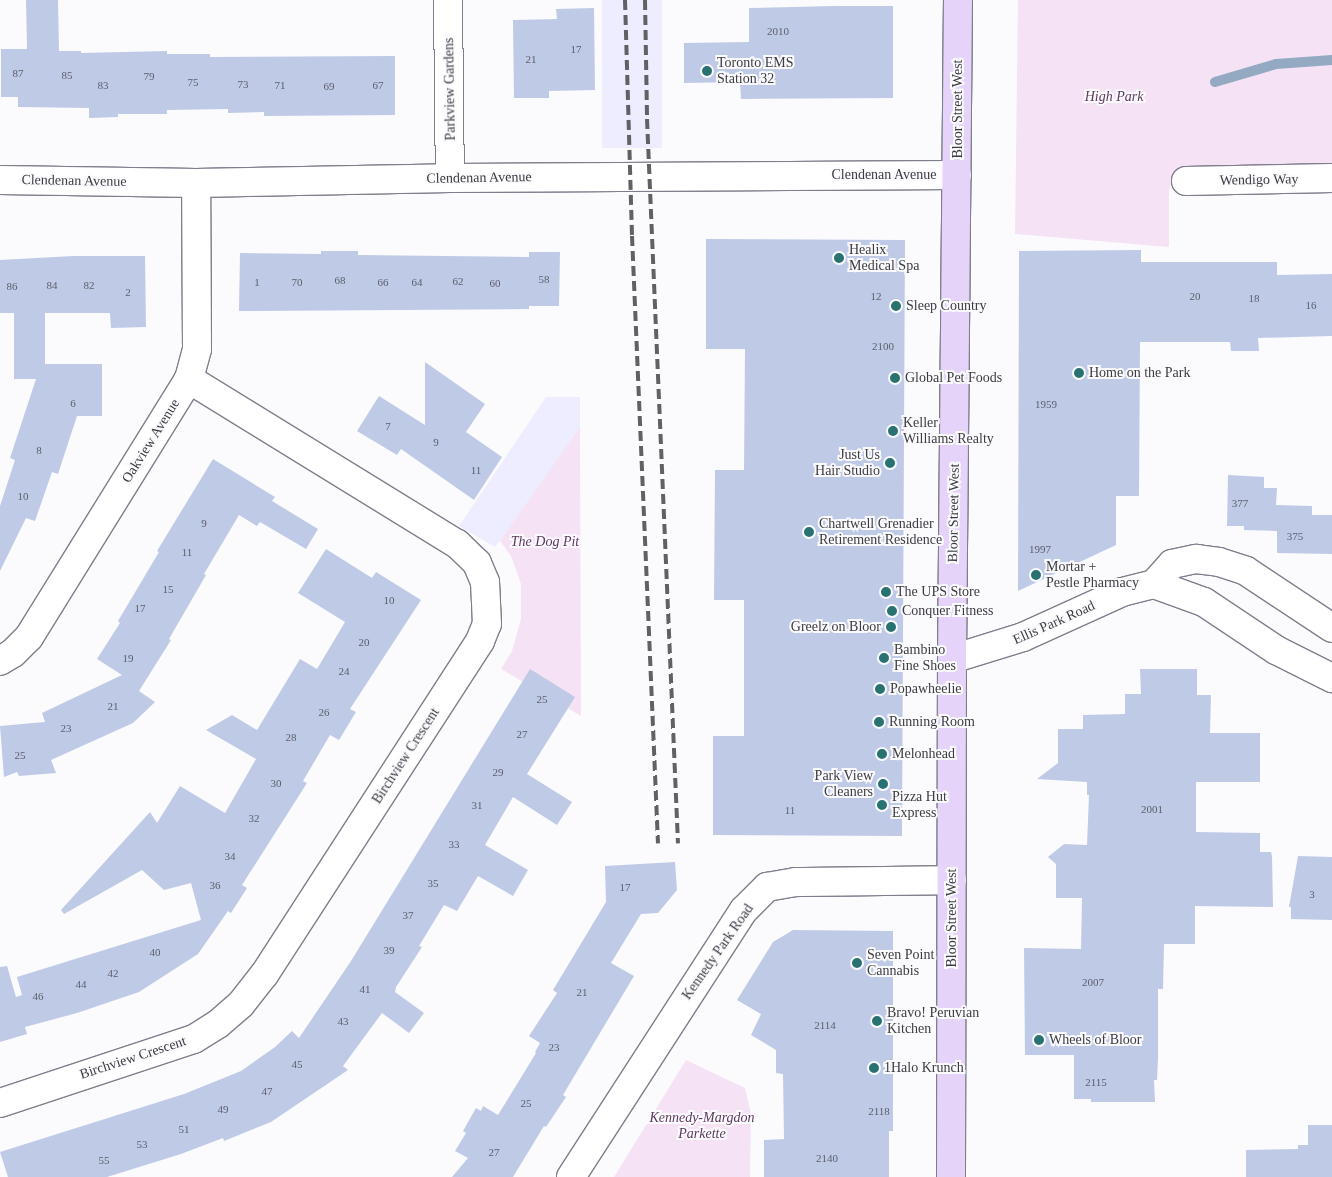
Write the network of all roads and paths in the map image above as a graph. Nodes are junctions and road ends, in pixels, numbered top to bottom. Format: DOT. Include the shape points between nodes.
graph roads {
  1 [pos="448,0"];
  2 [pos="958,0"];
  3 [pos="957,175"];
  4 [pos="450,178"];
  5 [pos="1332,178"];
  6 [pos="0,180"];
  7 [pos="1186,181"];
  8 [pos="196,183"];
  9 [pos="189,379"];
  10 [pos="1154,584"];
  11 [pos="1332,628"];
  12 [pos="952,659"];
  13 [pos="0,661"];
  14 [pos="1332,678"];
  15 [pos="952,880"];
  16 [pos="0,1102"];
  17 [pos="571,1177"];
  18 [pos="951,1177"];
  1 -- 4 [label="street, Parkview Gardens"];
  2 -- 3 [label="main road, Bloor Street West"];
  3 -- 4 [label="street, Clendenan Avenue"];
  3 -- 12 [label="main road, Bloor Street West"];
  4 -- 8 [label="street, Clendenan Avenue"];
  5 -- 7 [label="street, Wendigo Way"];
  6 -- 8 [label="street, Clendenan Avenue"];
  8 -- 9 [label="street, Oakview Avenue" via="196,349"];
  9 -- 13 [label="street, Oakview Avenue" via="29,637"];
  9 -- 16 [label="street, Birchview Crescent" via="457,544 477,563 485,582 486,624 480,641 264,975 241,1004 218,1024 194,1038"];
  10 -- 11 [label="street" via="1172,564 1196,558 1219,562 1246,572"];
  10 -- 12 [label="street, Ellis Park Road" via="1122,592 1023,638"];
  10 -- 14 [label="street" via="1204,602 1276,650"];
  12 -- 15 [label="main road, Bloor Street West"];
  15 -- 17 [label="street, Kennedy Park Road" via="796,882 767,887 744,910"];
  15 -- 18 [label="main road, Bloor Street West"];
}
